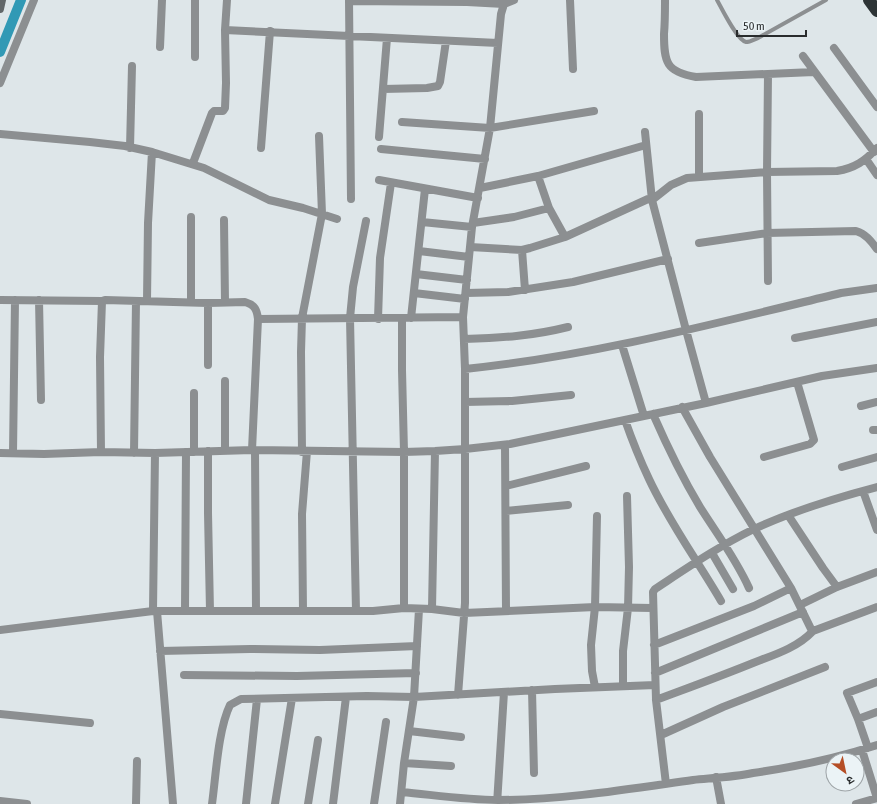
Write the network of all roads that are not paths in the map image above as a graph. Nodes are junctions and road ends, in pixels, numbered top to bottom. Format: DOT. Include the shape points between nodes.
graph roads {
  1 [pos="2,0"];
  2 [pos="34,0"];
  3 [pos="162,0"];
  4 [pos="195,0"];
  5 [pos="227,0"];
  6 [pos="349,0"];
  7 [pos="514,0"];
  8 [pos="570,0"];
  9 [pos="665,0"];
  10 [pos="717,0"];
  11 [pos="826,0"];
  12 [pos="869,0"];
  13 [pos="504,4"];
  14 [pos="0,9"];
  15 [pos="877,10"];
  16 [pos="225,30"];
  17 [pos="270,31"];
  18 [pos="350,36"];
  19 [pos="387,38"];
  20 [pos="446,41"];
  21 [pos="498,43"];
  22 [pos="160,47"];
  23 [pos="834,48"];
  24 [pos="802,56"];
  25 [pos="196,57"];
  26 [pos="132,66"];
  27 [pos="573,69"];
  28 [pos="814,72"];
  29 [pos="768,74"];
  30 [pos="0,83"];
  31 [pos="383,89"];
  32 [pos="877,107"];
  33 [pos="594,111"];
  34 [pos="699,114"];
  35 [pos="402,122"];
  36 [pos="490,128"];
  37 [pos="645,132"];
  38 [pos="0,134"];
  39 [pos="319,136"];
  40 [pos="379,137"];
  41 [pos="646,145"];
  42 [pos="130,148"];
  43 [pos="261,148"];
  44 [pos="381,149"];
  45 [pos="875,150"];
  46 [pos="152,152"];
  47 [pos="484,159"];
  48 [pos="866,159"];
  49 [pos="193,163"];
  50 [pos="767,172"];
  51 [pos="877,175"];
  52 [pos="538,176"];
  53 [pos="699,176"];
  54 [pos="379,180"];
  55 [pos="391,183"];
  56 [pos="480,188"];
  57 [pos="425,189"];
  58 [pos="478,198"];
  59 [pos="351,199"];
  60 [pos="652,200"];
  61 [pos="549,208"];
  62 [pos="322,214"];
  63 [pos="191,217"];
  64 [pos="337,219"];
  65 [pos="224,220"];
  66 [pos="366,221"];
  67 [pos="422,222"];
  68 [pos="473,225"];
  69 [pos="767,233"];
  70 [pos="565,237"];
  71 [pos="699,243"];
  72 [pos="470,247"];
  73 [pos="877,249"];
  74 [pos="522,250"];
  75 [pos="419,251"];
  76 [pos="469,257"];
  77 [pos="668,259"];
  78 [pos="416,274"];
  79 [pos="467,280"];
  80 [pos="768,281"];
  81 [pos="877,288"];
  82 [pos="525,290"];
  83 [pos="414,293"];
  84 [pos="466,296"];
  85 [pos="0,300"];
  86 [pos="15,300"];
  87 [pos="39,300"];
  88 [pos="102,301"];
  89 [pos="136,301"];
  90 [pos="147,301"];
  91 [pos="191,302"];
  92 [pos="225,302"];
  93 [pos="208,303"];
  94 [pos="463,317"];
  95 [pos="302,318"];
  96 [pos="350,318"];
  97 [pos="378,318"];
  98 [pos="407,318"];
  99 [pos="258,319"];
  100 [pos="877,322"];
  101 [pos="568,327"];
  102 [pos="686,330"];
  103 [pos="795,338"];
  104 [pos="464,339"];
  105 [pos="622,345"];
  106 [pos="208,365"];
  107 [pos="877,368"];
  108 [pos="465,370"];
  109 [pos="225,381"];
  110 [pos="797,382"];
  111 [pos="194,393"];
  112 [pos="571,395"];
  113 [pos="41,400"];
  114 [pos="465,402"];
  115 [pos="877,402"];
  116 [pos="706,403"];
  117 [pos="862,406"];
  118 [pos="682,407"];
  119 [pos="653,414"];
  120 [pos="644,416"];
  121 [pos="625,420"];
  122 [pos="505,445"];
  123 [pos="465,449"];
  124 [pos="253,450"];
  125 [pos="208,451"];
  126 [pos="225,451"];
  127 [pos="352,451"];
  128 [pos="434,451"];
  129 [pos="100,452"];
  130 [pos="190,452"];
  131 [pos="304,452"];
  132 [pos="404,452"];
  133 [pos="0,453"];
  134 [pos="14,453"];
  135 [pos="134,453"];
  136 [pos="154,453"];
  137 [pos="764,457"];
  138 [pos="877,457"];
  139 [pos="586,466"];
  140 [pos="842,467"];
  141 [pos="506,486"];
  142 [pos="877,487"];
  143 [pos="863,491"];
  144 [pos="627,496"];
  145 [pos="568,505"];
  146 [pos="506,511"];
  147 [pos="788,515"];
  148 [pos="597,516"];
  149 [pos="753,530"];
  150 [pos="877,530"];
  151 [pos="725,544"];
  152 [pos="712,553"];
  153 [pos="698,562"];
  154 [pos="877,572"];
  155 [pos="837,587"];
  156 [pos="749,588"];
  157 [pos="791,588"];
  158 [pos="733,589"];
  159 [pos="720,601"];
  160 [pos="595,607"];
  161 [pos="877,607"];
  162 [pos="404,608"];
  163 [pos="628,608"];
  164 [pos="652,608"];
  165 [pos="419,609"];
  166 [pos="432,609"];
  167 [pos="802,609"];
  168 [pos="506,610"];
  169 [pos="155,611"];
  170 [pos="185,611"];
  171 [pos="210,611"];
  172 [pos="256,611"];
  173 [pos="303,611"];
  174 [pos="356,611"];
  175 [pos="464,613"];
  176 [pos="0,630"];
  177 [pos="812,631"];
  178 [pos="654,645"];
  179 [pos="417,646"];
  180 [pos="160,651"];
  181 [pos="825,667"];
  182 [pos="416,673"];
  183 [pos="655,673"];
  184 [pos="184,675"];
  185 [pos="877,682"];
  186 [pos="655,685"];
  187 [pos="623,686"];
  188 [pos="595,687"];
  189 [pos="532,690"];
  190 [pos="504,692"];
  191 [pos="458,695"];
  192 [pos="346,697"];
  193 [pos="414,697"];
  194 [pos="292,698"];
  195 [pos="257,699"];
  196 [pos="656,700"];
  197 [pos="877,712"];
  198 [pos="0,714"];
  199 [pos="858,719"];
  200 [pos="386,722"];
  201 [pos="90,723"];
  202 [pos="409,731"];
  203 [pos="661,735"];
  204 [pos="461,737"];
  205 [pos="318,740"];
  206 [pos="877,745"];
  207 [pos="865,749"];
  208 [pos="137,761"];
  209 [pos="404,763"];
  210 [pos="451,766"];
  211 [pos="534,773"];
  212 [pos="716,777"];
  213 [pos="874,778"];
  214 [pos="666,784"];
  215 [pos="402,792"];
  216 [pos="877,798"];
  217 [pos="0,800"];
  218 [pos="536,801"];
  219 [pos="497,802"];
  220 [pos="27,804"];
  221 [pos="136,804"];
  222 [pos="173,804"];
  223 [pos="212,804"];
  224 [pos="246,804"];
  225 [pos="275,804"];
  226 [pos="308,804"];
  227 [pos="333,804"];
  228 [pos="374,804"];
  229 [pos="400,804"];
  230 [pos="720,804"];
  231 [pos="856,804"];
  1 -- 14 [label="street"];
  2 -- 30 [label="street"];
  3 -- 22 [label="street"];
  4 -- 25 [label="street"];
  5 -- 16 [label="street"];
  6 -- 13 [label="street"];
  6 -- 18 [label="street"];
  7 -- 13 [label="street"];
  8 -- 27 [label="street"];
  9 -- 29 [label="street" via="664,51 671,68 678,73 696,77"];
  10 -- 11 [label="lane" via="735,31 745,42 758,38"];
  12 -- 15 [label="highway"];
  13 -- 21 [label="street"];
  16 -- 17 [label="street"];
  16 -- 49 [label="street" via="225,108 212,113"];
  17 -- 18 [label="street"];
  17 -- 43 [label="street"];
  18 -- 19 [label="street"];
  18 -- 59 [label="street"];
  19 -- 20 [label="street"];
  19 -- 31 [label="street"];
  20 -- 21 [label="street"];
  20 -- 31 [label="street" via="438,86"];
  21 -- 36 [label="street"];
  23 -- 32 [label="street"];
  24 -- 28 [label="street"];
  26 -- 42 [label="street"];
  28 -- 29 [label="street"];
  28 -- 45 [label="street"];
  29 -- 50 [label="street"];
  31 -- 40 [label="street"];
  33 -- 36 [label="street"];
  34 -- 53 [label="street"];
  35 -- 36 [label="street"];
  36 -- 47 [label="street"];
  37 -- 41 [label="street"];
  38 -- 42 [label="street"];
  39 -- 62 [label="street"];
  41 -- 52 [label="street"];
  41 -- 60 [label="street"];
  42 -- 46 [label="street"];
  44 -- 47 [label="street"];
  45 -- 48 [label="street"];
  46 -- 49 [label="street"];
  46 -- 90 [label="street"];
  47 -- 56 [label="street"];
  48 -- 50 [label="street" via="856,166 838,171"];
  48 -- 51 [label="street"];
  49 -- 62 [label="street" via="269,200"];
  50 -- 53 [label="street"];
  50 -- 69 [label="street"];
  52 -- 56 [label="street"];
  52 -- 61 [label="street"];
  53 -- 60 [label="street" via="678,181"];
  54 -- 55 [label="street"];
  55 -- 57 [label="street"];
  55 -- 97 [label="street" via="380,258"];
  56 -- 58 [label="street"];
  57 -- 58 [label="street"];
  57 -- 67 [label="street"];
  58 -- 68 [label="street"];
  60 -- 70 [label="street" via="648,199"];
  60 -- 77 [label="street"];
  61 -- 68 [label="street"];
  61 -- 70 [label="street"];
  62 -- 64 [label="street"];
  62 -- 95 [label="street"];
  63 -- 91 [label="street"];
  65 -- 92 [label="street"];
  66 -- 96 [label="street" via="353,287"];
  67 -- 68 [label="street"];
  67 -- 75 [label="street"];
  68 -- 72 [label="street"];
  69 -- 71 [label="street"];
  69 -- 73 [label="street" via="856,231 867,236"];
  69 -- 80 [label="street"];
  70 -- 74 [label="street"];
  72 -- 74 [label="street"];
  72 -- 76 [label="street"];
  74 -- 82 [label="street"];
  75 -- 76 [label="street"];
  75 -- 78 [label="street"];
  76 -- 79 [label="street"];
  77 -- 82 [label="street" via="595,278"];
  77 -- 102 [label="street"];
  78 -- 79 [label="street"];
  78 -- 83 [label="street"];
  79 -- 84 [label="street"];
  81 -- 102 [label="street" via="841,293"];
  82 -- 84 [label="street"];
  83 -- 84 [label="street"];
  83 -- 98 [label="street"];
  84 -- 94 [label="street"];
  85 -- 86 [label="street"];
  86 -- 87 [label="street"];
  86 -- 134 [label="street"];
  87 -- 88 [label="street"];
  87 -- 113 [label="street"];
  88 -- 89 [label="street"];
  88 -- 129 [label="street"];
  89 -- 90 [label="street"];
  89 -- 135 [label="street"];
  90 -- 91 [label="street"];
  91 -- 93 [label="street"];
  92 -- 93 [label="street"];
  92 -- 99 [label="street" via="251,304 257,311"];
  93 -- 106 [label="street"];
  94 -- 98 [label="street"];
  94 -- 104 [label="street"];
  95 -- 96 [label="street"];
  95 -- 99 [label="street"];
  95 -- 131 [label="street"];
  96 -- 97 [label="street"];
  96 -- 127 [label="street"];
  97 -- 98 [label="street"];
  98 -- 132 [label="street" via="402,370"];
  99 -- 124 [label="street"];
  100 -- 103 [label="street"];
  101 -- 104 [label="street" via="514,337"];
  102 -- 105 [label="street"];
  102 -- 116 [label="street"];
  104 -- 108 [label="street"];
  105 -- 108 [label="street"];
  105 -- 120 [label="street"];
  107 -- 110 [label="street"];
  108 -- 114 [label="street"];
  109 -- 126 [label="street"];
  110 -- 116 [label="street"];
  110 -- 137 [label="street" via="814,440 810,444"];
  111 -- 130 [label="street"];
  112 -- 114 [label="street" via="512,401"];
  114 -- 123 [label="street"];
  115 -- 117 [label="street"];
  116 -- 118 [label="street"];
  118 -- 119 [label="street"];
  118 -- 149 [label="street"];
  119 -- 120 [label="street"];
  119 -- 151 [label="street" via="700,507"];
  120 -- 121 [label="street"];
  121 -- 122 [label="street"];
  121 -- 153 [label="street" via="650,480"];
  122 -- 123 [label="street"];
  122 -- 141 [label="street"];
  123 -- 128 [label="street"];
  123 -- 175 [label="street"];
  124 -- 126 [label="street"];
  124 -- 131 [label="street"];
  124 -- 172 [label="street"];
  125 -- 126 [label="street"];
  125 -- 130 [label="street"];
  125 -- 171 [label="street"];
  127 -- 131 [label="street"];
  127 -- 132 [label="street"];
  127 -- 174 [label="street"];
  128 -- 132 [label="street"];
  128 -- 166 [label="street"];
  129 -- 134 [label="street"];
  129 -- 135 [label="street"];
  130 -- 136 [label="street"];
  130 -- 170 [label="street"];
  131 -- 173 [label="street"];
  132 -- 162 [label="street"];
  133 -- 134 [label="street"];
  135 -- 136 [label="street"];
  136 -- 169 [label="street"];
  138 -- 140 [label="street"];
  139 -- 141 [label="street"];
  141 -- 146 [label="street"];
  142 -- 143 [label="street"];
  143 -- 147 [label="street"];
  143 -- 150 [label="street"];
  144 -- 163 [label="street"];
  145 -- 146 [label="street"];
  146 -- 168 [label="street"];
  147 -- 149 [label="street"];
  147 -- 155 [label="street"];
  148 -- 160 [label="street"];
  149 -- 151 [label="street"];
  149 -- 157 [label="street"];
  151 -- 152 [label="street"];
  151 -- 156 [label="street"];
  152 -- 153 [label="street"];
  152 -- 158 [label="street"];
  153 -- 159 [label="street"];
  153 -- 164 [label="street" via="655,589 652,594"];
  154 -- 155 [label="street"];
  155 -- 167 [label="street"];
  157 -- 167 [label="street"];
  157 -- 178 [label="street" via="754,606"];
  160 -- 163 [label="street"];
  160 -- 168 [label="street"];
  160 -- 188 [label="street" via="591,655"];
  161 -- 177 [label="street"];
  162 -- 165 [label="street"];
  162 -- 174 [label="street"];
  163 -- 164 [label="street"];
  163 -- 187 [label="street" via="623,651"];
  164 -- 178 [label="street"];
  165 -- 166 [label="street"];
  165 -- 179 [label="street"];
  166 -- 175 [label="street"];
  167 -- 177 [label="street"];
  167 -- 183 [label="street"];
  168 -- 175 [label="street"];
  169 -- 170 [label="street"];
  169 -- 176 [label="street"];
  169 -- 180 [label="street"];
  170 -- 171 [label="street"];
  171 -- 172 [label="street"];
  172 -- 173 [label="street"];
  173 -- 174 [label="street"];
  175 -- 191 [label="street"];
  177 -- 196 [label="street" via="796,645"];
  178 -- 183 [label="street"];
  179 -- 180 [label="street" via="320,650"];
  179 -- 182 [label="street"];
  180 -- 222 [label="street"];
  181 -- 203 [label="street" via="723,707"];
  182 -- 184 [label="street"];
  182 -- 193 [label="street"];
  183 -- 186 [label="street"];
  185 -- 199 [label="street" via="847,694"];
  186 -- 187 [label="street"];
  186 -- 196 [label="street"];
  187 -- 188 [label="street"];
  188 -- 189 [label="street"];
  189 -- 190 [label="street"];
  189 -- 211 [label="street"];
  190 -- 191 [label="street"];
  190 -- 219 [label="street"];
  191 -- 193 [label="street"];
  192 -- 193 [label="street"];
  192 -- 194 [label="street"];
  192 -- 227 [label="street"];
  193 -- 202 [label="street"];
  194 -- 195 [label="street"];
  194 -- 225 [label="street"];
  195 -- 223 [label="street" via="236,701 227,711 220,739"];
  195 -- 224 [label="street"];
  196 -- 203 [label="street"];
  197 -- 199 [label="street"];
  198 -- 201 [label="street"];
  199 -- 207 [label="street"];
  200 -- 228 [label="street"];
  202 -- 204 [label="street"];
  202 -- 209 [label="street"];
  203 -- 214 [label="street"];
  205 -- 226 [label="street"];
  206 -- 207 [label="street"];
  207 -- 212 [label="street" via="808,764 752,774"];
  207 -- 213 [label="street"];
  208 -- 221 [label="street"];
  209 -- 210 [label="street"];
  209 -- 215 [label="street"];
  212 -- 214 [label="street"];
  212 -- 230 [label="street"];
  213 -- 216 [label="street"];
  214 -- 218 [label="street"];
  215 -- 219 [label="street"];
  215 -- 229 [label="street"];
  216 -- 231 [label="street"];
  217 -- 220 [label="street"];
  218 -- 219 [label="street"];
}
